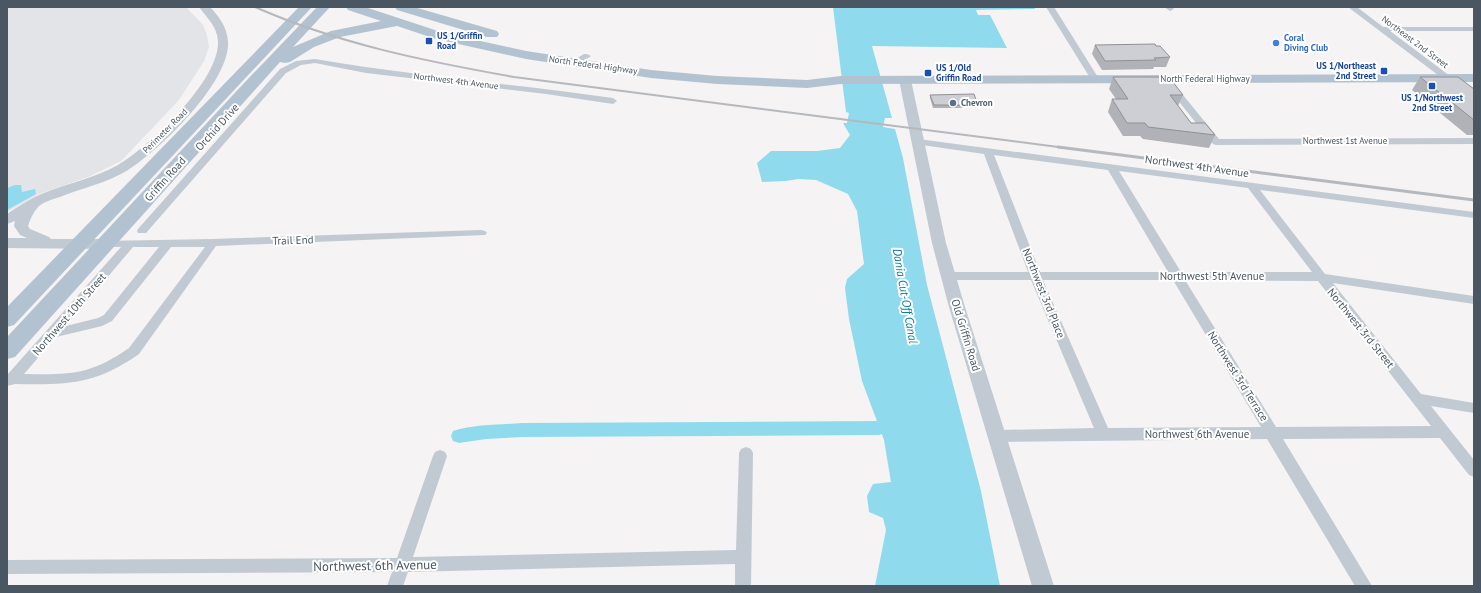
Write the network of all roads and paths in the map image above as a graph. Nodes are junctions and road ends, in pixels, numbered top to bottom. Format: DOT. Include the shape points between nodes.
graph roads {
  1 [pos="204,7"];
  2 [pos="306,7"];
  3 [pos="324,7"];
  4 [pos="352,7"];
  5 [pos="401,7"];
  6 [pos="1050,7"];
  7 [pos="1352,7"];
  8 [pos="296,13"];
  9 [pos="398,22"];
  10 [pos="1382,29"];
  11 [pos="1474,29"];
  12 [pos="581,60"];
  13 [pos="299,62"];
  14 [pos="1447,78"];
  15 [pos="1474,78"];
  16 [pos="1095,79"];
  17 [pos="1165,79"];
  18 [pos="905,80"];
  19 [pos="251,84"];
  20 [pos="1474,98"];
  21 [pos="613,101"];
  22 [pos="1474,141"];
  23 [pos="918,142"];
  24 [pos="988,152"];
  25 [pos="1111,167"];
  26 [pos="1251,185"];
  27 [pos="35,203"];
  28 [pos="1474,215"];
  29 [pos="7,220"];
  30 [pos="142,231"];
  31 [pos="481,233"];
  32 [pos="7,243"];
  33 [pos="51,243"];
  34 [pos="213,243"];
  35 [pos="79,244"];
  36 [pos="106,244"];
  37 [pos="130,244"];
  38 [pos="167,244"];
  39 [pos="948,276"];
  40 [pos="1177,276"];
  41 [pos="1036,277"];
  42 [pos="1322,278"];
  43 [pos="1474,300"];
  44 [pos="7,320"];
  45 [pos="52,332"];
  46 [pos="7,352"];
  47 [pos="9,382"];
  48 [pos="1418,399"];
  49 [pos="1474,408"];
  50 [pos="1444,432"];
  51 [pos="1103,434"];
  52 [pos="1273,434"];
  53 [pos="998,436"];
  54 [pos="746,453"];
  55 [pos="440,456"];
  56 [pos="1474,470"];
  57 [pos="742,557"];
  58 [pos="402,565"];
  59 [pos="7,567"];
  60 [pos="395,586"];
  61 [pos="742,586"];
  62 [pos="1043,586"];
  63 [pos="1364,586"];
  1 -- 27 [label="street, Perimeter Road" via="218,23 223,46 219,65 201,94 131,162 96,180"];
  2 -- 8 [label="main road, Griffin Road"];
  3 -- 19 [label="main road, Griffin Road"];
  4 -- 9 [label="main road, North Federal Highway"];
  5 -- 12 [label="main road, North Federal Highway"];
  6 -- 16 [label="street"];
  7 -- 10 [label="street, Northeast 2nd Street"];
  8 -- 35 [label="main road, Griffin Road"];
  9 -- 12 [label="main road, North Federal Highway" via="441,36 504,51"];
  9 -- 19 [label="main road" via="360,28 321,39 294,52"];
  10 -- 11 [label="street"];
  10 -- 14 [label="street, Northeast 2nd Street"];
  12 -- 18 [label="main road, North Federal Highway" via="651,74 746,82 807,84 841,80"];
  13 -- 21 [label="street, Northwest 4th Avenue"];
  13 -- 30 [label="street, Orchid Drive" via="283,71"];
  14 -- 15 [label="main road, North Federal Highway"];
  14 -- 17 [label="main road, North Federal Highway"];
  14 -- 20 [label="street, Northeast 2nd Street"];
  16 -- 17 [label="main road, North Federal Highway"];
  16 -- 18 [label="main road, North Federal Highway"];
  17 -- 22 [label="street, Northwest 1st Avenue" via="1216,142"];
  18 -- 23 [label="street, Old Griffin Road"];
  19 -- 36 [label="main road, Griffin Road"];
  23 -- 24 [label="street, Northwest 4th Avenue"];
  23 -- 39 [label="street, Old Griffin Road"];
  24 -- 25 [label="street, Northwest 4th Avenue"];
  24 -- 41 [label="street, Northwest 3rd Place"];
  25 -- 26 [label="street, Northwest 4th Avenue"];
  25 -- 40 [label="street, Northwest 3rd Terrace"];
  26 -- 28 [label="street, Northwest 4th Avenue"];
  26 -- 42 [label="street, Northwest 3rd Street"];
  27 -- 29 [label="street, Perimeter Road"];
  27 -- 33 [label="street, Perimeter Road" via="24,216 22,229"];
  31 -- 34 [label="street, Trail End"];
  32 -- 33 [label="street, Perimeter Road"];
  33 -- 35 [label="street, Perimeter Road"];
  34 -- 38 [label="street, Trail End"];
  34 -- 47 [label="street" via="134,351 120,363 89,376"];
  35 -- 36 [label="street, Perimeter Road"];
  35 -- 44 [label="main road, Griffin Road"];
  36 -- 37 [label="street, Trail End"];
  36 -- 46 [label="main road, Griffin Road"];
  37 -- 38 [label="street, Trail End"];
  37 -- 45 [label="street, Northwest 10th Street"];
  38 -- 45 [label="street" via="108,318 102,322"];
  39 -- 41 [label="street, Northwest 5th Avenue"];
  39 -- 53 [label="street, Old Griffin Road"];
  40 -- 41 [label="street, Northwest 5th Avenue"];
  40 -- 42 [label="street, Northwest 5th Avenue"];
  40 -- 52 [label="street, Northwest 3rd Terrace"];
  41 -- 51 [label="street, Northwest 3rd Place"];
  42 -- 43 [label="street, Northwest 5th Avenue"];
  42 -- 48 [label="street, Northwest 3rd Street"];
  45 -- 47 [label="street, Northwest 10th Street"];
  48 -- 49 [label="street"];
  48 -- 50 [label="street, Northwest 3rd Street"];
  50 -- 52 [label="street, Northwest 6th Avenue"];
  50 -- 56 [label="street, Northwest 3rd Street"];
  51 -- 52 [label="street, Northwest 6th Avenue"];
  51 -- 53 [label="street, Northwest 6th Avenue"];
  52 -- 63 [label="street, Northwest 3rd Terrace"];
  53 -- 62 [label="street, Old Griffin Road"];
  54 -- 57 [label="street"];
  55 -- 58 [label="street"];
  57 -- 58 [label="street, Northwest 6th Avenue"];
  57 -- 61 [label="street"];
  58 -- 59 [label="street, Northwest 6th Avenue"];
  58 -- 60 [label="street"];
}
